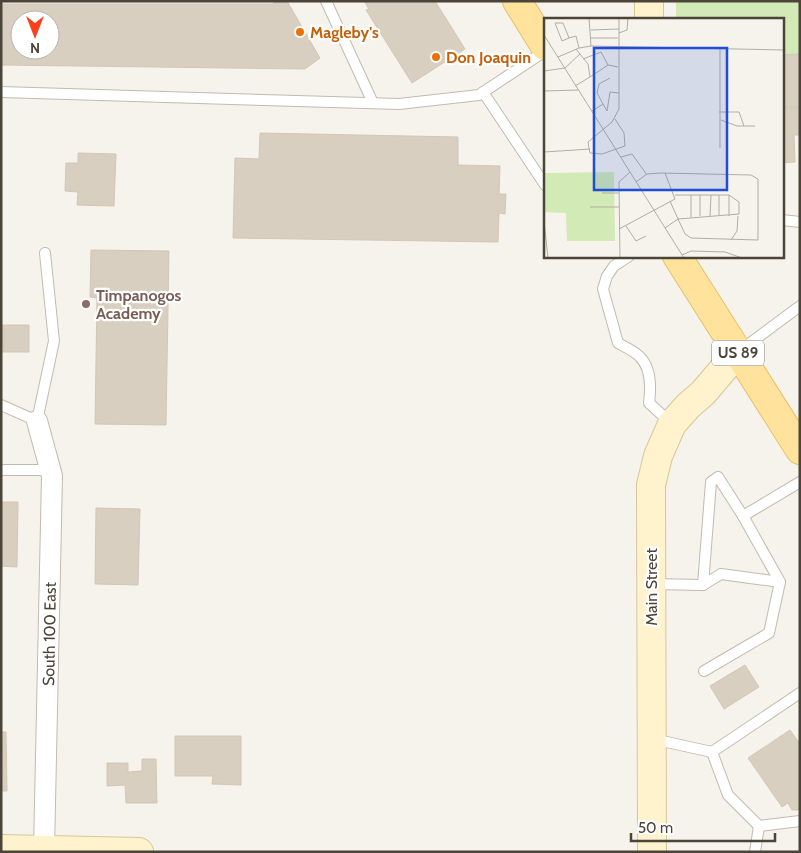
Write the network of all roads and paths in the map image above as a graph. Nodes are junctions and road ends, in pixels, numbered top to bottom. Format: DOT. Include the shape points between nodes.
graph roads {
  1 [pos="326,1"];
  2 [pos="517,1"];
  3 [pos="649,1"];
  4 [pos="649,18"];
  5 [pos="544,44"];
  6 [pos="544,52"];
  7 [pos="1,92"];
  8 [pos="484,92"];
  9 [pos="373,103"];
  10 [pos="544,183"];
  11 [pos="784,220"];
  12 [pos="800,222"];
  13 [pos="45,253"];
  14 [pos="626,258"];
  15 [pos="678,258"];
  16 [pos="800,306"];
  17 [pos="738,352"];
  18 [pos="1,405"];
  19 [pos="37,421"];
  20 [pos="672,424"];
  21 [pos="800,450"];
  22 [pos="1,470"];
  23 [pos="50,470"];
  24 [pos="800,482"];
  25 [pos="743,516"];
  26 [pos="780,582"];
  27 [pos="651,584"];
  28 [pos="703,585"];
  29 [pos="704,671"];
  30 [pos="800,693"];
  31 [pos="652,739"];
  32 [pos="712,752"];
  33 [pos="800,821"];
  34 [pos="759,826"];
  35 [pos="1,849"];
  36 [pos="44,850"];
  37 [pos="139,852"];
  38 [pos="652,852"];
  39 [pos="755,852"];
  1 -- 9 [label="lane"];
  2 -- 5 [label="main road"];
  3 -- 4 [label="street"];
  6 -- 8 [label="lane"];
  7 -- 9 [label="lane"];
  8 -- 9 [label="lane" via="399,104"];
  8 -- 10 [label="lane"];
  11 -- 12 [label="lane"];
  13 -- 19 [label="lane" via="54,341"];
  14 -- 20 [label="lane" via="614,266 603,290 612,326 618,343 644,363 649,374 649,403"];
  15 -- 17 [label="main road, US 89"];
  16 -- 17 [label="lane"];
  17 -- 20 [label="street, Main Street"];
  17 -- 21 [label="main road, US 89"];
  18 -- 19 [label="lane"];
  19 -- 23 [label="street, South 100 East"];
  20 -- 27 [label="street, Main Street" via="658,456 651,485"];
  22 -- 23 [label="lane"];
  23 -- 36 [label="street, South 100 East"];
  24 -- 25 [label="lane"];
  25 -- 26 [label="lane"];
  25 -- 28 [label="lane" via="718,477 712,482"];
  26 -- 28 [label="lane" via="721,574"];
  26 -- 29 [label="lane" via="770,633"];
  27 -- 28 [label="lane"];
  27 -- 31 [label="street, Main Street"];
  30 -- 32 [label="lane"];
  31 -- 32 [label="lane"];
  31 -- 38 [label="street, Main Street"];
  32 -- 34 [label="lane" via="728,795"];
  33 -- 34 [label="lane"];
  34 -- 39 [label="lane"];
  35 -- 36 [label="street"];
  36 -- 37 [label="street"];
}
